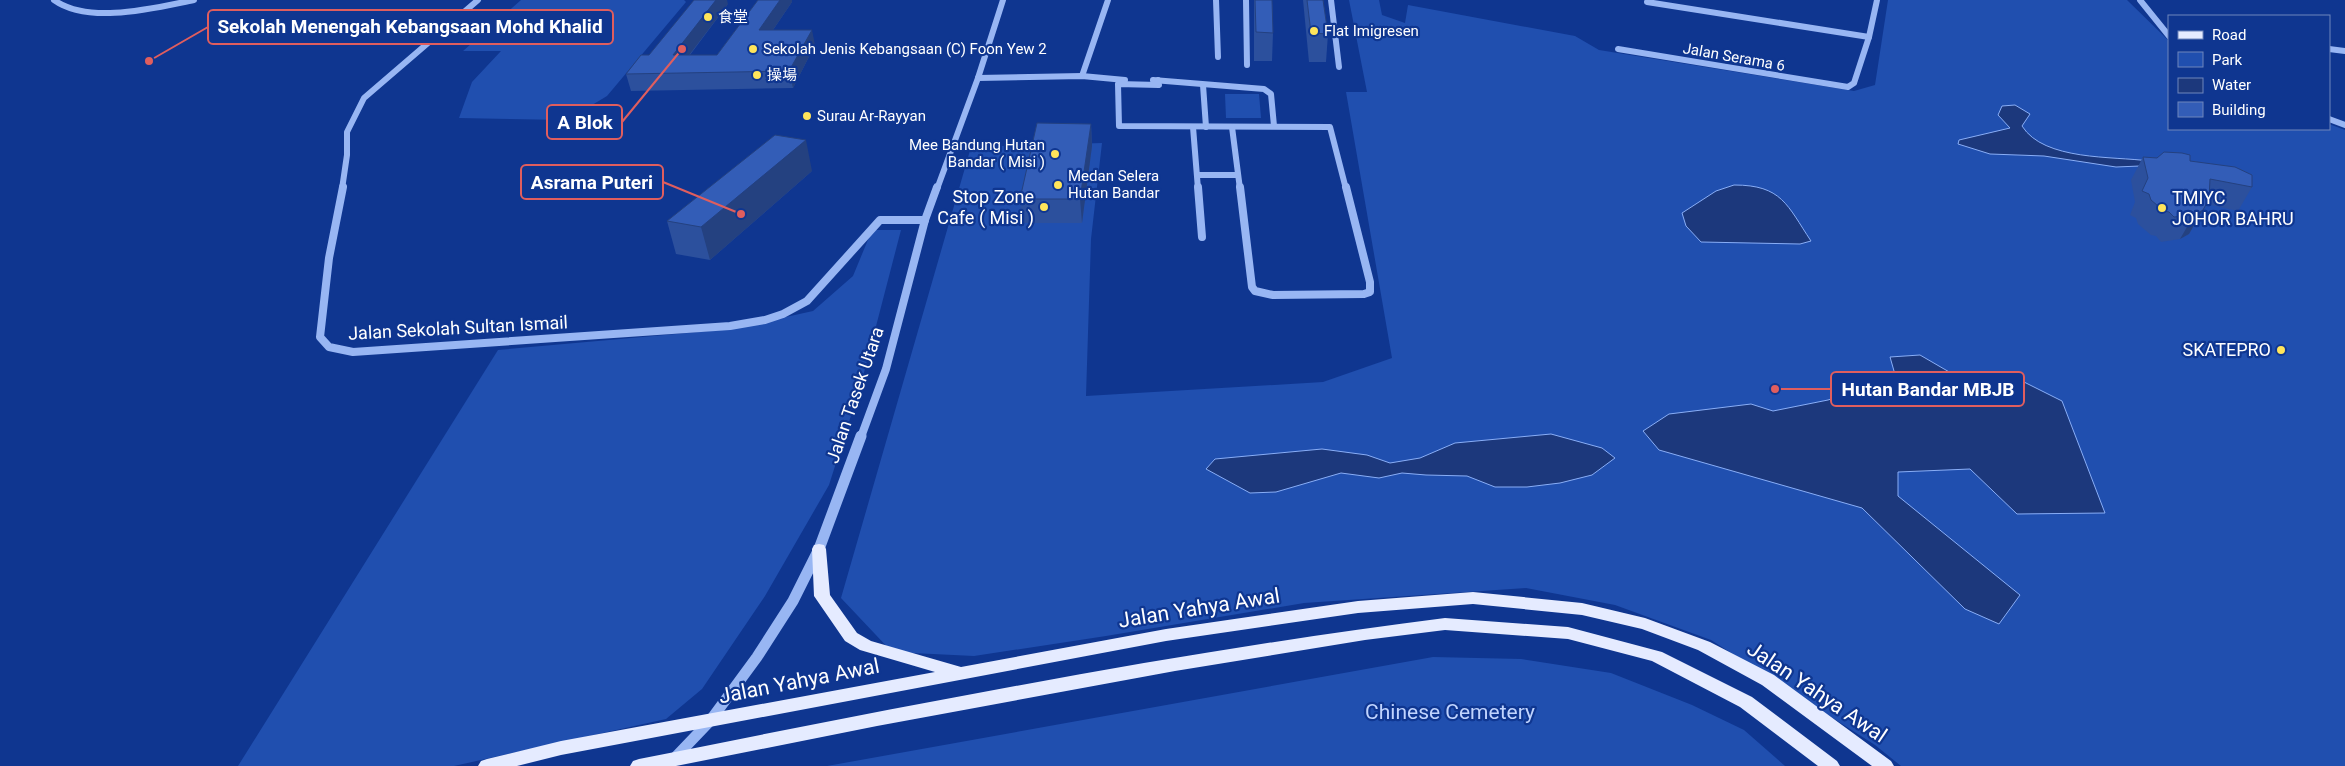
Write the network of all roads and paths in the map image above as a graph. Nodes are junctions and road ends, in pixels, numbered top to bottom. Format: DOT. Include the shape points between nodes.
graph roads {
  1 [pos="54,0"];
  2 [pos="194,0"];
  3 [pos="478,0"];
  4 [pos="1003,0"];
  5 [pos="1108,0"];
  6 [pos="1216,0"];
  7 [pos="1246,0"];
  8 [pos="1331,0"];
  9 [pos="1877,0"];
  10 [pos="2140,0"];
  11 [pos="1647,2"];
  12 [pos="2168,35"];
  13 [pos="1869,37"];
  14 [pos="1618,49"];
  15 [pos="2330,49"];
  16 [pos="2345,50"];
  17 [pos="1218,56"];
  18 [pos="1247,65"];
  19 [pos="1339,67"];
  20 [pos="1082,76"];
  21 [pos="978,78"];
  22 [pos="1158,80"];
  23 [pos="1203,85"];
  24 [pos="2330,119"];
  25 [pos="2345,125"];
  26 [pos="1274,126"];
  27 [pos="1193,127"];
  28 [pos="1206,127"];
  29 [pos="1232,127"];
  30 [pos="1197,175"];
  31 [pos="1238,175"];
  32 [pos="926,220"];
  33 [pos="1202,237"];
  34 [pos="819,549"];
  35 [pos="959,672"];
  36 [pos="710,721"];
  37 [pos="671,762"];
  38 [pos="487,766"];
  39 [pos="638,766"];
  40 [pos="1831,766"];
  41 [pos="1885,766"];
  1 -- 2 [label="street" via="58,5 69,8 110,12 145,10"];
  3 -- 32 [label="street, Jalan Sekolah Sultan Ismail" via="364,98 347,132 347,155 329,258 320,337 329,347 353,352 413,349 730,326 764,320 808,301 880,220"];
  4 -- 21 [label="street, Jalan Tasek Utara"];
  5 -- 20 [label="street"];
  6 -- 17 [label="street"];
  7 -- 18 [label="street"];
  8 -- 19 [label="street"];
  9 -- 13 [label="street"];
  10 -- 12 [label="street"];
  11 -- 13 [label="street"];
  13 -- 14 [label="street, Jalan Serama 6" via="1854,83 1846,88"];
  15 -- 16 [label="street"];
  20 -- 21 [label="street"];
  20 -- 22 [label="street"];
  21 -- 32 [label="street, Jalan Tasek Utara"];
  22 -- 23 [label="street"];
  22 -- 27 [label="street" via="1159,85 1118,84 1119,126"];
  23 -- 26 [label="street" via="1260,88 1269,92"];
  23 -- 28 [label="street"];
  24 -- 25 [label="street"];
  26 -- 29 [label="street"];
  26 -- 31 [label="street" via="1330,127 1370,291 1273,295 1255,291"];
  27 -- 28 [label="street"];
  27 -- 30 [label="street"];
  28 -- 29 [label="street"];
  29 -- 31 [label="street"];
  30 -- 31 [label="street"];
  30 -- 33 [label="street"];
  32 -- 34 [label="street, Jalan Tasek Utara" via="886,369"];
  34 -- 35 [label="main road" via="822,596 851,637 866,646"];
  34 -- 36 [label="street, Jalan Tasek Utara" via="793,601"];
  35 -- 36 [label="main road, Jalan Yahya Awal"];
  35 -- 41 [label="main road, Jalan Yahya Awal" via="1166,635 1358,607 1472,598 1528,602 1582,609 1645,624 1704,646 1768,680"];
  36 -- 37 [label="street, Jalan Tasek Utara"];
  36 -- 38 [label="main road, Jalan Yahya Awal" via="561,748"];
  37 -- 39 [label="main road"];
  37 -- 40 [label="main road" via="1175,664 1445,624 1568,633 1656,656 1746,702"];
}
